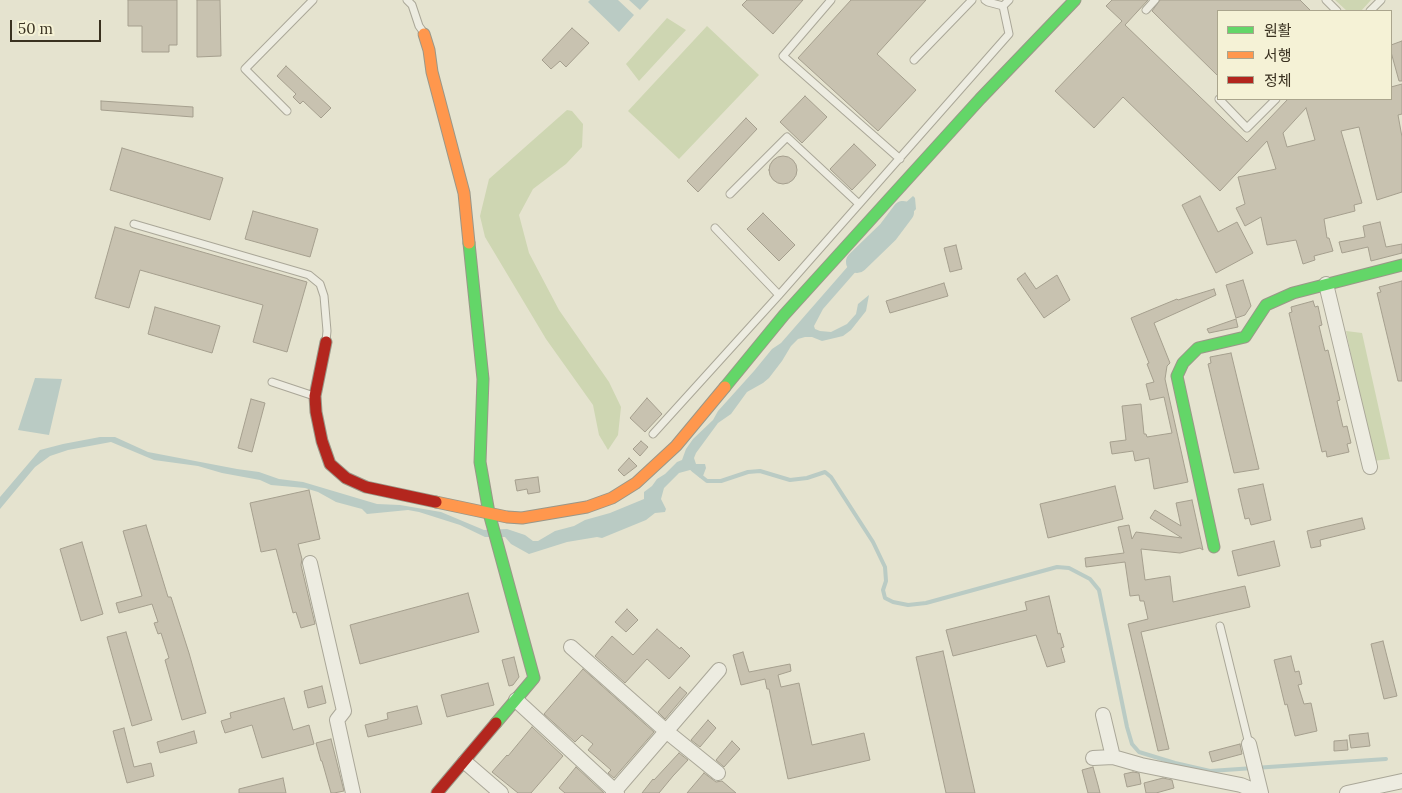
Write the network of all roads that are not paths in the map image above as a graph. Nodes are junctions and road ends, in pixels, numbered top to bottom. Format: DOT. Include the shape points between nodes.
graph roads {
  1 [pos="313,0"];
  2 [pos="407,0"];
  3 [pos="831,0"];
  4 [pos="972,0"];
  5 [pos="986,0"];
  6 [pos="1009,0"];
  7 [pos="1075,0"];
  8 [pos="1156,0"];
  9 [pos="1326,0"];
  10 [pos="1382,0"];
  11 [pos="1004,6"];
  12 [pos="1146,10"];
  13 [pos="1336,10"];
  14 [pos="1371,10"];
  15 [pos="424,34"];
  16 [pos="914,60"];
  17 [pos="1221,100"];
  18 [pos="1275,100"];
  19 [pos="287,111"];
  20 [pos="900,159"];
  21 [pos="730,194"];
  22 [pos="859,204"];
  23 [pos="134,224"];
  24 [pos="715,228"];
  25 [pos="1402,265"];
  26 [pos="1326,284"];
  27 [pos="779,294"];
  28 [pos="326,342"];
  29 [pos="272,382"];
  30 [pos="315,396"];
  31 [pos="653,434"];
  32 [pos="1370,467"];
  33 [pos="489,513"];
  34 [pos="1214,547"];
  35 [pos="310,563"];
  36 [pos="1220,626"];
  37 [pos="571,647"];
  38 [pos="719,670"];
  39 [pos="516,700"];
  40 [pos="1103,715"];
  41 [pos="666,731"];
  42 [pos="1249,744"];
  43 [pos="1113,757"];
  44 [pos="1093,758"];
  45 [pos="465,762"];
  46 [pos="718,773"];
  47 [pos="1402,781"];
  48 [pos="615,792"];
  49 [pos="353,793"];
  50 [pos="437,793"];
  51 [pos="501,793"];
  52 [pos="1261,793"];
  53 [pos="1347,793"];
  1 -- 19 [label="lane" via="245,69"];
  2 -- 15 [label="lane"];
  3 -- 20 [label="lane" via="783,56"];
  4 -- 16 [label="lane"];
  5 -- 11 [label="lane"];
  6 -- 11 [label="lane"];
  7 -- 33 [label="street" via="980,98 784,315 676,446 636,482 612,498 587,507 522,518"];
  8 -- 12 [label="lane"];
  9 -- 13 [label="lane"];
  10 -- 14 [label="lane"];
  11 -- 20 [label="lane" via="1009,34"];
  15 -- 33 [label="street" via="464,193 482,379 480,462"];
  17 -- 18 [label="lane" via="1247,128"];
  20 -- 22 [label="lane"];
  21 -- 22 [label="lane" via="787,137"];
  22 -- 27 [label="lane"];
  23 -- 28 [label="lane" via="309,275 320,284 324,296"];
  24 -- 27 [label="lane"];
  25 -- 26 [label="street"];
  26 -- 32 [label="street"];
  26 -- 34 [label="street" via="1266,305 1245,337 1198,348 1183,362 1177,376"];
  27 -- 31 [label="lane"];
  28 -- 30 [label="street"];
  29 -- 30 [label="lane"];
  30 -- 33 [label="street" via="322,441 330,464 346,478 366,487"];
  33 -- 39 [label="street" via="534,678"];
  35 -- 49 [label="street" via="344,711 337,720"];
  36 -- 42 [label="lane"];
  37 -- 41 [label="street"];
  38 -- 41 [label="street"];
  39 -- 45 [label="street"];
  39 -- 48 [label="street"];
  40 -- 43 [label="street"];
  41 -- 46 [label="street"];
  41 -- 48 [label="street"];
  42 -- 52 [label="street"];
  43 -- 44 [label="street"];
  43 -- 52 [label="street" via="1241,785"];
  45 -- 50 [label="street"];
  45 -- 51 [label="street"];
  47 -- 53 [label="street"];
}
